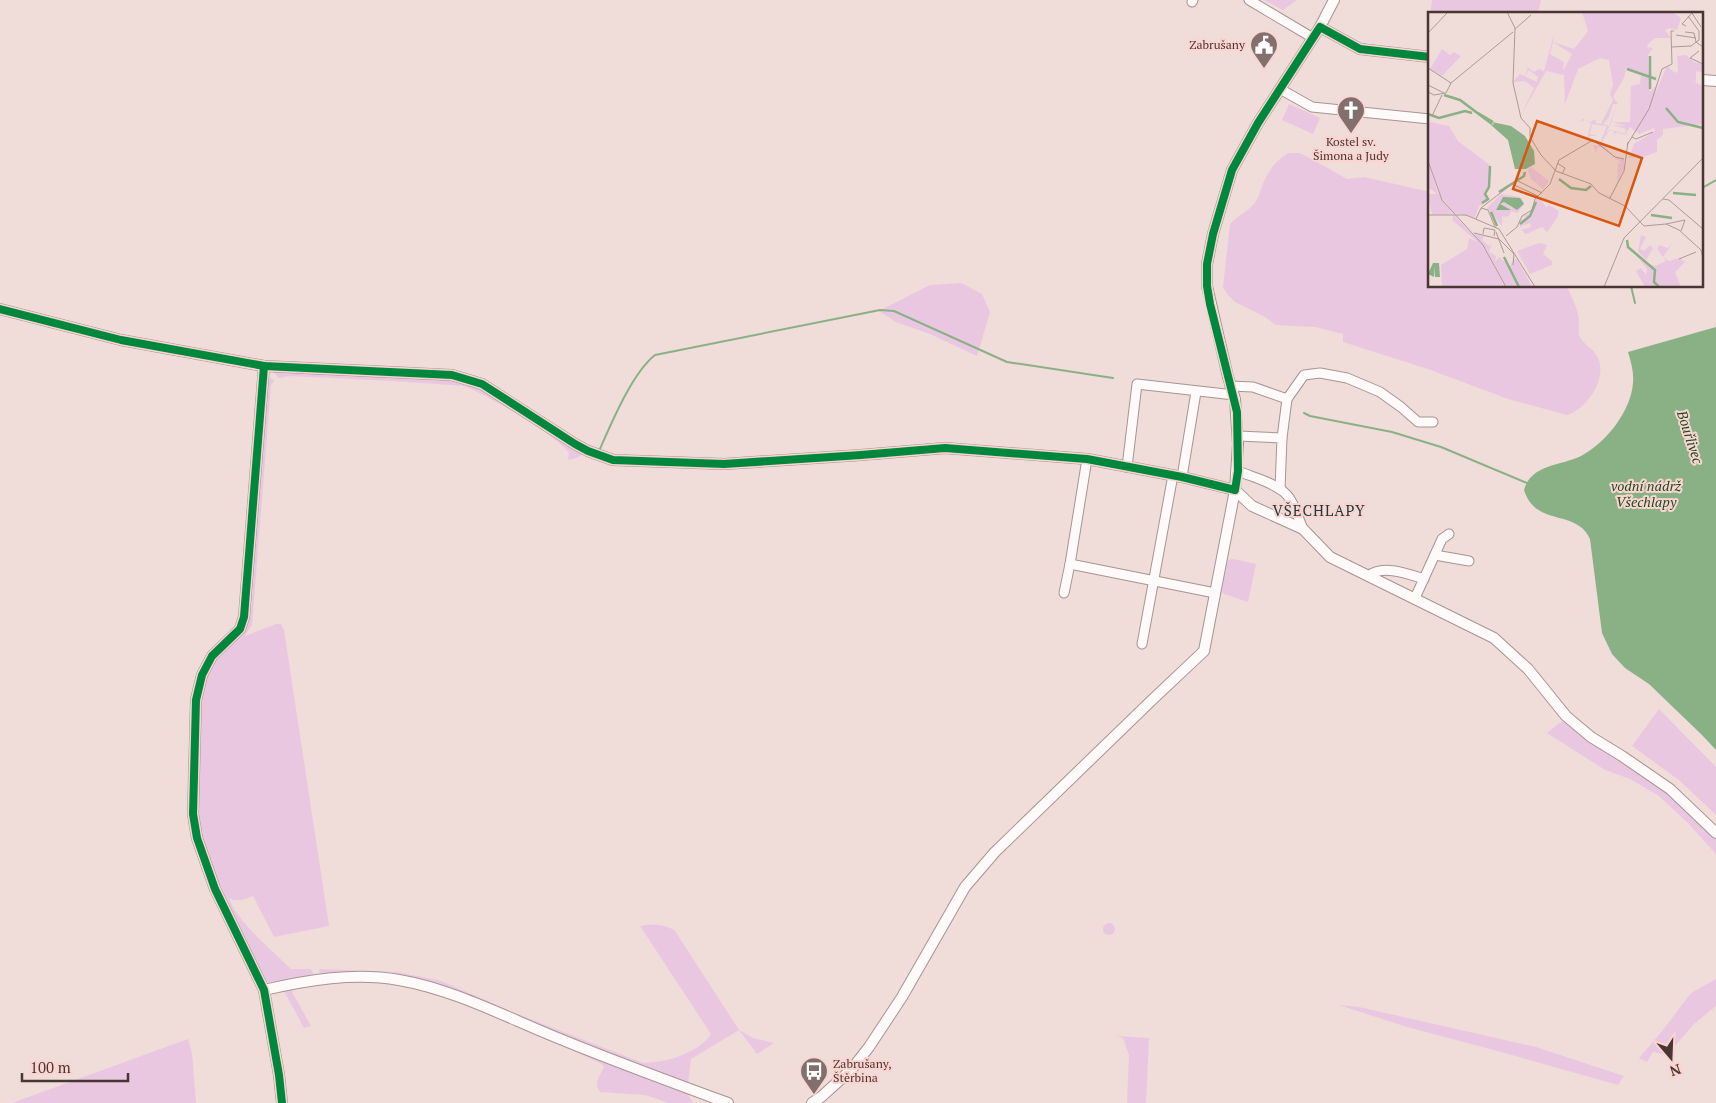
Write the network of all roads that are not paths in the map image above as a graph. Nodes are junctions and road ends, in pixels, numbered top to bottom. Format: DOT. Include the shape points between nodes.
graph roads {
  1 [pos="1249,0"];
  2 [pos="1334,0"];
  3 [pos="1320,27"];
  4 [pos="1313,38"];
  5 [pos="1428,57"];
  6 [pos="1280,89"];
  7 [pos="1428,119"];
  8 [pos="0,309"];
  9 [pos="264,366"];
  10 [pos="1232,391"];
  11 [pos="1196,392"];
  12 [pos="1288,399"];
  13 [pos="1433,422"];
  14 [pos="1238,436"];
  15 [pos="1282,438"];
  16 [pos="1087,459"];
  17 [pos="1127,466"];
  18 [pos="1238,471"];
  19 [pos="1178,476"];
  20 [pos="1280,489"];
  21 [pos="1235,490"];
  22 [pos="1303,529"];
  23 [pos="1449,534"];
  24 [pos="1435,555"];
  25 [pos="1469,561"];
  26 [pos="1070,564"];
  27 [pos="1368,576"];
  28 [pos="1424,579"];
  29 [pos="1154,582"];
  30 [pos="1064,593"];
  31 [pos="1216,593"];
  32 [pos="1416,598"];
  33 [pos="1142,644"];
  34 [pos="1716,834"];
  35 [pos="264,990"];
  36 [pos="282,1103"];
  37 [pos="728,1103"];
  38 [pos="812,1103"];
  1 -- 4 [label="street"];
  2 -- 3 [label="street"];
  3 -- 4 [label="street"];
  3 -- 5 [label="street" via="1360,49"];
  4 -- 6 [label="street"];
  6 -- 7 [label="street" via="1312,106"];
  6 -- 10 [label="street" via="1232,170 1207,264 1206,286"];
  8 -- 9 [label="street" via="121,340"];
  9 -- 16 [label="street" via="452,375 482,384 575,444 613,460 724,464 945,448"];
  9 -- 35 [label="street" via="244,617 240,629 212,656 198,690 193,814 197,838 215,889"];
  10 -- 11 [label="street"];
  10 -- 12 [label="street" via="1252,387"];
  10 -- 14 [label="street"];
  11 -- 17 [label="street" via="1137,384"];
  11 -- 19 [label="street"];
  12 -- 13 [label="street" via="1304,375 1320,373 1347,378 1380,392 1418,422"];
  12 -- 15 [label="street"];
  14 -- 15 [label="street"];
  14 -- 18 [label="street"];
  15 -- 20 [label="street"];
  16 -- 17 [label="street"];
  16 -- 26 [label="street"];
  17 -- 19 [label="street"];
  18 -- 20 [label="street"];
  18 -- 21 [label="street"];
  19 -- 21 [label="street"];
  19 -- 29 [label="street"];
  20 -- 22 [label="street" via="1293,505"];
  21 -- 22 [label="street" via="1252,506"];
  21 -- 31 [label="street"];
  22 -- 27 [label="street" via="1330,557"];
  23 -- 24 [label="street"];
  24 -- 25 [label="street"];
  24 -- 28 [label="street"];
  26 -- 29 [label="street"];
  26 -- 30 [label="street"];
  27 -- 28 [label="street" via="1374,572 1390,571"];
  27 -- 32 [label="street"];
  28 -- 32 [label="street"];
  29 -- 31 [label="street"];
  29 -- 33 [label="street"];
  31 -- 38 [label="street" via="1204,651 995,852 965,887 869,1047 851,1070"];
  32 -- 34 [label="street" via="1494,638 1528,669 1566,716 1591,737 1670,789"];
  35 -- 36 [label="street"];
  35 -- 37 [label="street" via="302,981 352,976 426,986"];
}
